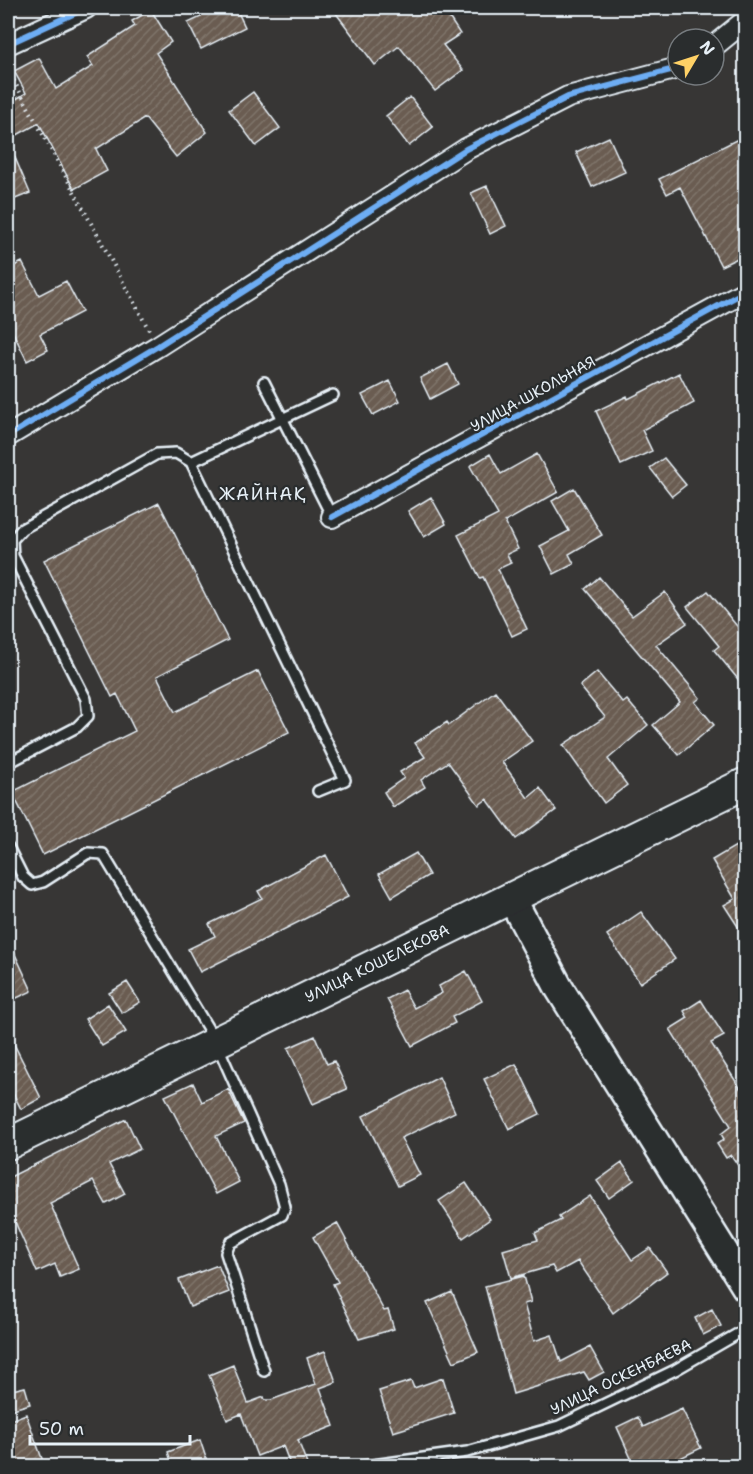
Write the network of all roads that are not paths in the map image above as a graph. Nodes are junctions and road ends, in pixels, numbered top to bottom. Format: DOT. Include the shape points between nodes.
graph roads {
  1 [pos="87,8"];
  2 [pos="746,20"];
  3 [pos="726,36"];
  4 [pos="8,44"];
  5 [pos="666,71"];
  6 [pos="746,291"];
  7 [pos="264,382"];
  8 [pos="333,395"];
  9 [pos="283,420"];
  10 [pos="8,436"];
  11 [pos="191,462"];
  12 [pos="332,517"];
  13 [pos="8,763"];
  14 [pos="746,783"];
  15 [pos="318,791"];
  16 [pos="8,847"];
  17 [pos="511,897"];
  18 [pos="216,1042"];
  19 [pos="8,1144"];
  20 [pos="746,1287"];
  21 [pos="746,1329"];
  22 [pos="264,1371"];
  23 [pos="364,1467"];
  1 -- 4 [label="street"];
  2 -- 3 [label="street"];
  5 -- 10 [label="street" via="568,97 466,149 158,346"];
  6 -- 12 [label="street, УЛИЦА ШКОЛЬНАЯ"];
  7 -- 9 [label="lane"];
  8 -- 9 [label="lane"];
  9 -- 11 [label="lane"];
  9 -- 12 [label="lane"];
  11 -- 13 [label="lane" via="176,453 157,454 22,529 12,540 13,556 86,699 88,716 77,727"];
  11 -- 15 [label="lane" via="345,780"];
  14 -- 17 [label="main road, УЛИЦА КОШЕЛЕКОВА"];
  16 -- 18 [label="lane" via="23,877 32,885 88,853 103,855"];
  17 -- 18 [label="main road, УЛИЦА КОШЕЛЕКОВА"];
  17 -- 20 [label="main road" via="559,988"];
  18 -- 19 [label="main road, УЛИЦА КОШЕЛЕКОВА"];
  18 -- 22 [label="lane" via="279,1184 285,1207 282,1215 230,1243 226,1253"];
  21 -- 23 [label="lane, УЛИЦА ОСКЕНБАЕВА" via="675,1370 559,1426 467,1452"];
}
